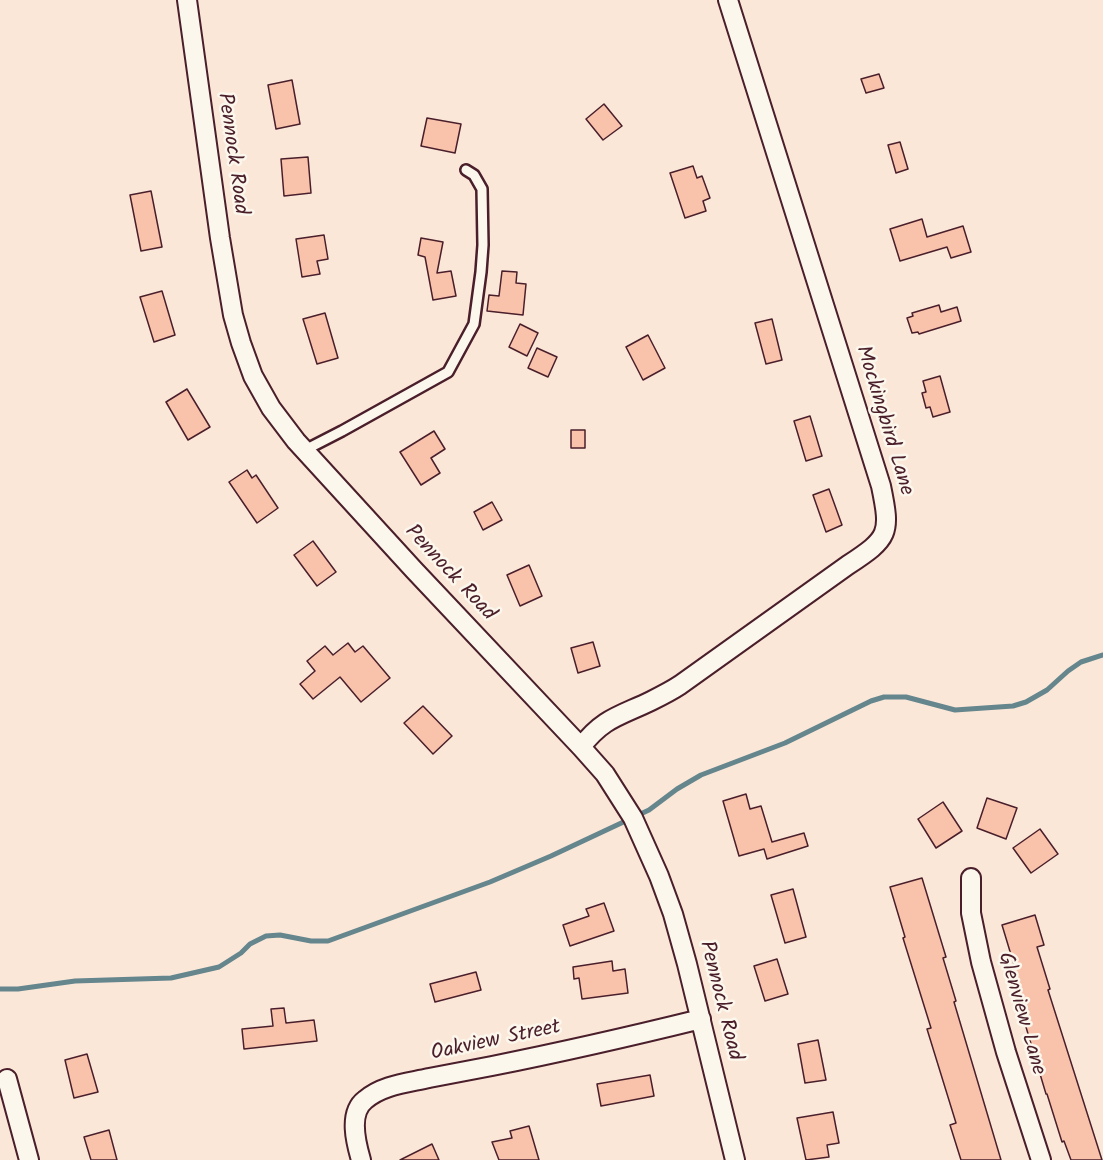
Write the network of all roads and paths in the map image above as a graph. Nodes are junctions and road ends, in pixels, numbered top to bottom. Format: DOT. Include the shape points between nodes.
graph roads {
  1 [pos="187,0"];
  2 [pos="728,0"];
  3 [pos="466,170"];
  4 [pos="305,450"];
  5 [pos="581,747"];
  6 [pos="971,878"];
  7 [pos="701,1018"];
  8 [pos="7,1079"];
  9 [pos="29,1160"];
  10 [pos="361,1160"];
  11 [pos="735,1160"];
  12 [pos="1041,1160"];
  1 -- 4 [label="street, Pennock Road" via="233,315 253,376 271,408"];
  2 -- 5 [label="street, Mockingbird Lane" via="881,486 887,527 872,549 680,685 601,725"];
  3 -- 4 [label="lane" via="482,189 483,245 474,324 448,372"];
  4 -- 5 [label="street, Pennock Road"];
  5 -- 7 [label="street, Pennock Road" via="605,774 633,818 659,876"];
  6 -- 12 [label="street, Glenview Lane" via="971,913 981,962"];
  7 -- 10 [label="street, Oakview Street" via="377,1092 363,1101 356,1112"];
  7 -- 11 [label="street, Pennock Road"];
  8 -- 9 [label="street"];
}
